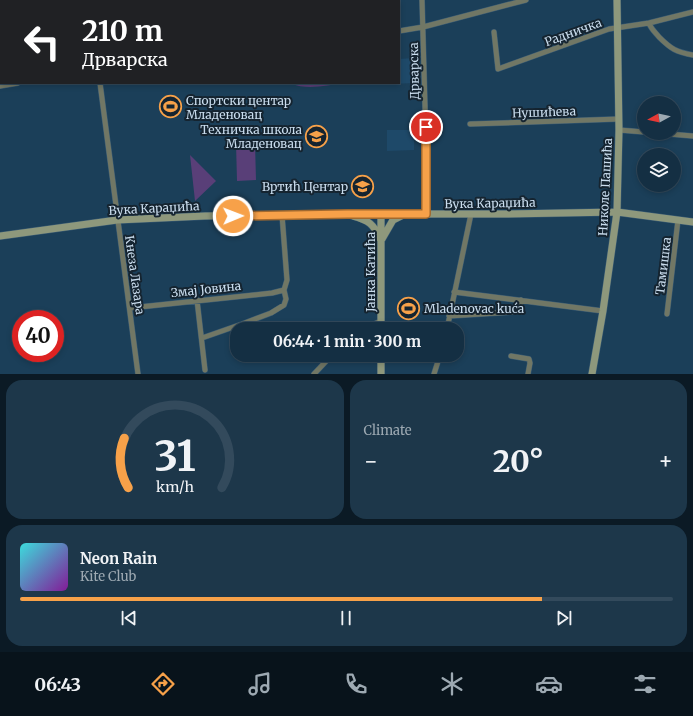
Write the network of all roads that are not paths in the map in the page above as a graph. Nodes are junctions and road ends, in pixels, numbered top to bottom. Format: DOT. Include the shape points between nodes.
graph roads {
  1 [pos="422,0"];
  2 [pos="526,0"];
  3 [pos="617,0"];
  4 [pos="693,12"];
  5 [pos="649,24"];
  6 [pos="423,27"];
  7 [pos="618,28"];
  8 [pos="400,31"];
  9 [pos="494,32"];
  10 [pos="693,54"];
  11 [pos="12,84"];
  12 [pos="100,84"];
  13 [pos="0,86"];
  14 [pos="619,119"];
  15 [pos="470,124"];
  16 [pos="619,130"];
  17 [pos="637,131"];
  18 [pos="681,135"];
  19 [pos="693,136"];
  20 [pos="617,212"];
  21 [pos="347,214"];
  22 [pos="381,214"];
  23 [pos="405,214"];
  24 [pos="426,214"];
  25 [pos="471,214"];
  26 [pos="282,215"];
  27 [pos="117,220"];
  28 [pos="678,220"];
  29 [pos="693,222"];
  30 [pos="0,236"];
  31 [pos="381,241"];
  32 [pos="284,290"];
  33 [pos="454,292"];
  34 [pos="197,300"];
  35 [pos="521,300"];
  36 [pos="130,308"];
  37 [pos="603,311"];
  38 [pos="667,314"];
  39 [pos="449,316"];
  40 [pos="381,322"];
  41 [pos="448,322"];
  42 [pos="202,338"];
  43 [pos="511,356"];
  44 [pos="325,362"];
  45 [pos="381,362"];
  46 [pos="438,362"];
  47 [pos="205,370"];
  48 [pos="138,374"];
  49 [pos="314,374"];
  50 [pos="382,374"];
  51 [pos="434,374"];
  52 [pos="528,374"];
  53 [pos="592,374"];
  1 -- 6 [label="street, Дрварска"];
  2 -- 6 [label="street"];
  3 -- 7 [label="street, Николе Пашића"];
  4 -- 5 [label="street, Радничка"];
  5 -- 7 [label="street, Радничка"];
  5 -- 10 [label="street" via="669,47 682,53"];
  6 -- 8 [label="street"];
  6 -- 24 [label="street, Дрварска"];
  7 -- 9 [label="street, Радничка" via="498,69"];
  7 -- 14 [label="street, Николе Пашића"];
  11 -- 13 [label="street"];
  12 -- 27 [label="street, Кнеза Лазара"];
  14 -- 15 [label="street, Нушићева"];
  14 -- 16 [label="street, Николе Пашића"];
  16 -- 17 [label="street"];
  16 -- 20 [label="street, Николе Пашића"];
  18 -- 19 [label="street"];
  20 -- 25 [label="street, Вука Караџића"];
  20 -- 28 [label="street, Вука Караџића"];
  20 -- 37 [label="street, Николе Пашића"];
  21 -- 22 [label="street, Вука Караџића"];
  21 -- 26 [label="street, Вука Караџића"];
  21 -- 31 [label="street" via="366,220 373,226"];
  22 -- 23 [label="street, Вука Караџића"];
  22 -- 31 [label="street, Јанка Катића"];
  23 -- 24 [label="street, Вука Караџића"];
  23 -- 31 [label="street" via="393,220"];
  24 -- 25 [label="street, Вука Караџића"];
  25 -- 33 [label="street"];
  26 -- 27 [label="street, Вука Караџића"];
  26 -- 32 [label="street" via="287,280"];
  27 -- 30 [label="street, Вука Караџића"];
  27 -- 36 [label="street, Кнеза Лазара"];
  28 -- 29 [label="street, Вука Караџића"];
  28 -- 38 [label="street, Тамишка"];
  31 -- 40 [label="street, Јанка Катића"];
  32 -- 34 [label="street, Змај Јовина"];
  32 -- 42 [label="street" via="284,305 271,313"];
  33 -- 35 [label="street"];
  33 -- 39 [label="street"];
  34 -- 36 [label="street, Змај Јовина"];
  34 -- 42 [label="street"];
  35 -- 37 [label="street"];
  35 -- 39 [label="street" via="519,308 512,312"];
  36 -- 48 [label="street, Кнеза Лазара"];
  37 -- 53 [label="street, Николе Пашића"];
  39 -- 41 [label="street"];
  42 -- 47 [label="street"];
  43 -- 52 [label="street" via="529,359"];
  44 -- 49 [label="street"];
  45 -- 50 [label="street"];
  46 -- 51 [label="street"];
}
